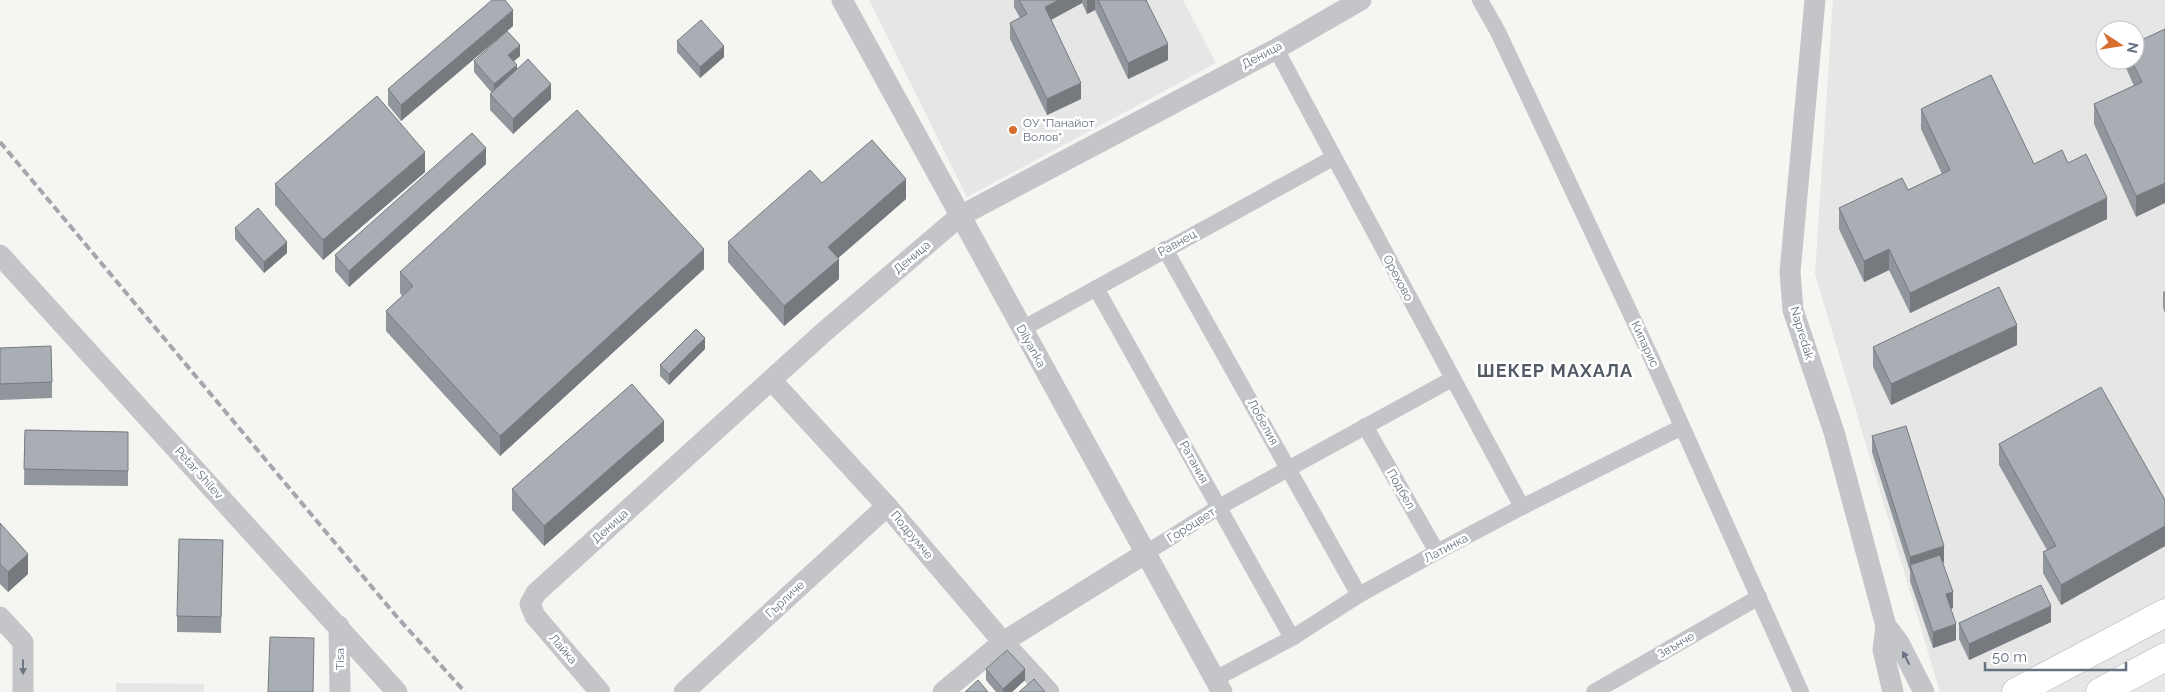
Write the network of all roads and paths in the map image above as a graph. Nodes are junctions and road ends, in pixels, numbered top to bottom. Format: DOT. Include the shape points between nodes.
graph roads {
  1 [pos="842,0"];
  2 [pos="1361,0"];
  3 [pos="1480,0"];
  4 [pos="1815,0"];
  5 [pos="1276,48"];
  6 [pos="1333,158"];
  7 [pos="960,216"];
  8 [pos="1165,249"];
  9 [pos="0,255"];
  10 [pos="1096,288"];
  11 [pos="1022,329"];
  12 [pos="1452,379"];
  13 [pos="772,381"];
  14 [pos="1366,426"];
  15 [pos="1682,427"];
  16 [pos="1290,470"];
  17 [pos="887,506"];
  18 [pos="1219,507"];
  19 [pos="1522,507"];
  20 [pos="1437,552"];
  21 [pos="1146,553"];
  22 [pos="1359,595"];
  23 [pos="1759,597"];
  24 [pos="530,604"];
  25 [pos="2165,613"];
  26 [pos="0,617"];
  27 [pos="339,626"];
  28 [pos="1886,626"];
  29 [pos="1292,638"];
  30 [pos="1003,642"];
  31 [pos="2165,657"];
  32 [pos="1219,686"];
  33 [pos="23,692"];
  34 [pos="340,692"];
  35 [pos="397,692"];
  36 [pos="600,692"];
  37 [pos="684,692"];
  38 [pos="943,692"];
  39 [pos="1049,692"];
  40 [pos="1594,692"];
  41 [pos="1801,692"];
  42 [pos="1893,692"];
  43 [pos="1924,692"];
  44 [pos="2016,692"];
  45 [pos="2100,692"];
  1 -- 7 [label="street, Dilyanka"];
  2 -- 5 [label="street, Деница"];
  3 -- 15 [label="street, Кипарис" via="1507,50"];
  4 -- 28 [label="street, Napredak" via="1790,272 1793,310 1834,432"];
  5 -- 6 [label="street, Орехово"];
  5 -- 7 [label="street, Деница"];
  6 -- 8 [label="street, Равнец"];
  6 -- 12 [label="street, Орехово"];
  7 -- 11 [label="street, Dilyanka"];
  7 -- 13 [label="street, Деница" via="824,332"];
  8 -- 10 [label="street, Равнец"];
  8 -- 16 [label="street, Лобелия"];
  9 -- 27 [label="street, Petar Shilev"];
  10 -- 11 [label="street, Равнец"];
  10 -- 18 [label="street, Ратания"];
  11 -- 21 [label="street, Dilyanka"];
  12 -- 14 [label="street, Гороцвет"];
  12 -- 19 [label="street, Орехово"];
  13 -- 17 [label="street, Подрумче"];
  13 -- 24 [label="street, Деница" via="536,593"];
  14 -- 16 [label="street, Гороцвет"];
  14 -- 20 [label="street, Подбел"];
  15 -- 19 [label="street, Латинка"];
  15 -- 23 [label="street, Кипарис"];
  16 -- 18 [label="street, Гороцвет"];
  16 -- 22 [label="street, Лобелия"];
  17 -- 30 [label="street, Подрумче"];
  17 -- 37 [label="street, Гърличе"];
  18 -- 21 [label="street, Гороцвет"];
  18 -- 29 [label="street, Ратания"];
  19 -- 20 [label="street, Латинка"];
  20 -- 22 [label="street, Латинка"];
  21 -- 30 [label="street, Гороцвет"];
  21 -- 32 [label="street, Dilyanka"];
  22 -- 29 [label="street, Латинка"];
  23 -- 40 [label="street, Звънче"];
  23 -- 41 [label="street, Кипарис"];
  24 -- 36 [label="street, Лайка" via="535,616"];
  25 -- 44 [label="main road"];
  26 -- 33 [label="street, one-way" via="23,642"];
  27 -- 34 [label="street, Tisa"];
  27 -- 35 [label="street, Petar Shilev"];
  28 -- 42 [label="street, Napredak" via="1883,650"];
  43 -- 28 [label="street, Napredak, one-way" via="1899,643"];
  29 -- 32 [label="street, Латинка"];
  30 -- 38 [label="street, Гороцвет"];
  30 -- 39 [label="street, Подрумче"];
  31 -- 45 [label="main road"];
}
